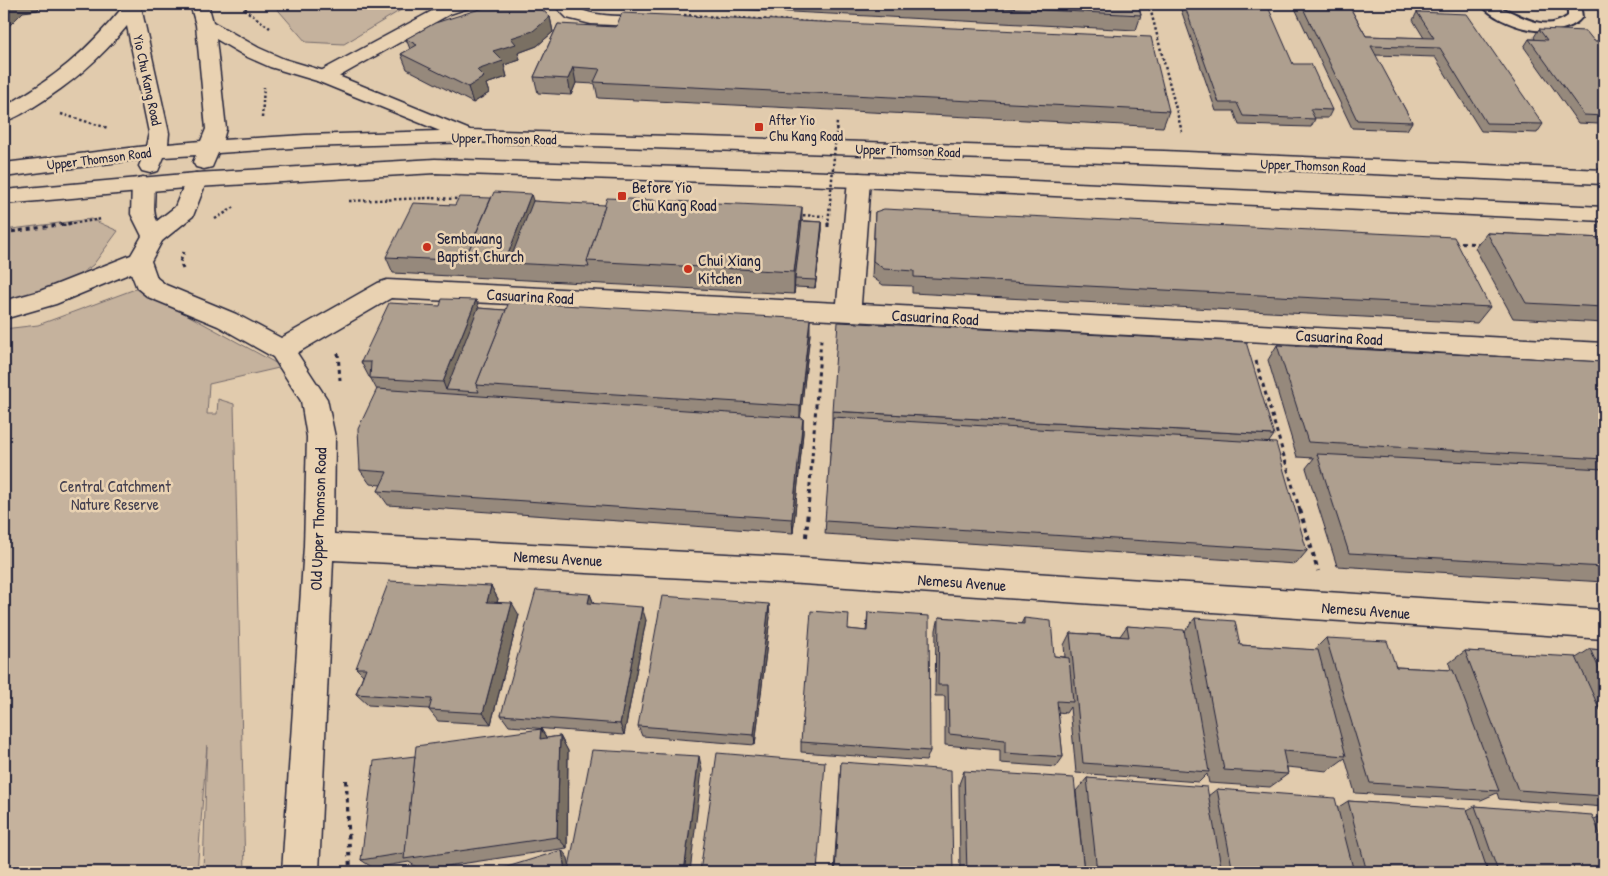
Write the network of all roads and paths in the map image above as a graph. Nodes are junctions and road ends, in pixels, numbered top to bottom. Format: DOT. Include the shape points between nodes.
graph roads {
  1 [pos="199,4"];
  2 [pos="462,4"];
  3 [pos="562,4"];
  4 [pos="1149,4"];
  5 [pos="1488,4"];
  6 [pos="1569,4"];
  7 [pos="132,5"];
  8 [pos="677,19"];
  9 [pos="833,23"];
  10 [pos="205,25"];
  11 [pos="324,77"];
  12 [pos="264,80"];
  13 [pos="53,112"];
  14 [pos="4,115"];
  15 [pos="837,122"];
  16 [pos="262,124"];
  17 [pos="117,130"];
  18 [pos="473,136"];
  19 [pos="1184,137"];
  20 [pos="211,147"];
  21 [pos="156,151"];
  22 [pos="1164,158"];
  23 [pos="4,170"];
  24 [pos="1604,177"];
  25 [pos="196,180"];
  26 [pos="859,180"];
  27 [pos="143,184"];
  28 [pos="1174,195"];
  29 [pos="4,197"];
  30 [pos="469,199"];
  31 [pos="341,202"];
  32 [pos="243,206"];
  33 [pos="233,207"];
  34 [pos="142,214"];
  35 [pos="795,214"];
  36 [pos="1604,214"];
  37 [pos="815,215"];
  38 [pos="856,217"];
  39 [pos="814,221"];
  40 [pos="821,226"];
  41 [pos="4,233"];
  42 [pos="154,236"];
  43 [pos="1488,244"];
  44 [pos="1453,250"];
  45 [pos="139,261"];
  46 [pos="4,310"];
  47 [pos="836,312"];
  48 [pos="1247,332"];
  49 [pos="282,350"];
  50 [pos="1604,352"];
  51 [pos="319,546"];
  52 [pos="804,571"];
  53 [pos="1328,607"];
  54 [pos="1604,625"];
  55 [pos="300,872"];
  1 -- 10 [label="main road"];
  2 -- 11 [label="main road" via="444,10"];
  3 -- 8 [label="main road" via="573,14 591,19"];
  4 -- 19 [label="path"];
  5 -- 6 [label="lane" via="1518,22 1549,27 1571,22 1575,17"];
  7 -- 14 [label="main road" via="107,38 78,67"];
  7 -- 21 [label="main road, Yio Chu Kang Road" via="159,133"];
  8 -- 9 [label="path"];
  10 -- 11 [label="main road" via="277,63"];
  10 -- 20 [label="main road" via="216,130"];
  11 -- 18 [label="main road"];
  12 -- 16 [label="path"];
  13 -- 17 [label="path"];
  15 -- 40 [label="path, bridge" via="828,227"];
  18 -- 20 [label="main road, Upper Thomson Road"];
  18 -- 22 [label="main road, Upper Thomson Road"];
  20 -- 21 [label="main road, Upper Thomson Road"];
  20 -- 25 [label="main road"];
  21 -- 23 [label="main road, Upper Thomson Road"];
  21 -- 27 [label="main road, Yio Chu Kang Road"];
  22 -- 24 [label="main road, Upper Thomson Road"];
  22 -- 28 [label="main road" via="1193,168 1201,177 1200,187"];
  25 -- 26 [label="main road, Upper Thomson Road" via="434,166"];
  25 -- 27 [label="main road, Upper Thomson Road"];
  25 -- 42 [label="main road" via="185,211"];
  26 -- 28 [label="main road, Upper Thomson Road"];
  26 -- 38 [label="main road"];
  27 -- 29 [label="main road, Upper Thomson Road"];
  27 -- 34 [label="main road"];
  28 -- 36 [label="main road, Upper Thomson Road"];
  30 -- 31 [label="path"];
  32 -- 33 [label="path"];
  34 -- 41 [label="path"];
  34 -- 42 [label="main road"];
  35 -- 37 [label="path"];
  37 -- 38 [label="path"];
  37 -- 39 [label="path"];
  38 -- 47 [label="main road"];
  42 -- 45 [label="main road"];
  43 -- 44 [label="path" via="1449,242"];
  45 -- 46 [label="main road" via="46,298"];
  45 -- 49 [label="main road, Old Upper Thomson Road" via="146,282 157,291 227,320"];
  47 -- 48 [label="main road, Casuarina Road"];
  47 -- 49 [label="main road, Casuarina Road" via="387,289"];
  47 -- 52 [label="path"];
  48 -- 50 [label="main road, Casuarina Road"];
  48 -- 53 [label="path"];
  49 -- 51 [label="main road, Old Upper Thomson Road" via="314,399 321,437"];
  51 -- 52 [label="main road, Nemesu Avenue"];
  51 -- 55 [label="main road, Old Upper Thomson Road"];
  52 -- 53 [label="main road, Nemesu Avenue"];
  53 -- 54 [label="main road, Nemesu Avenue"];
}
